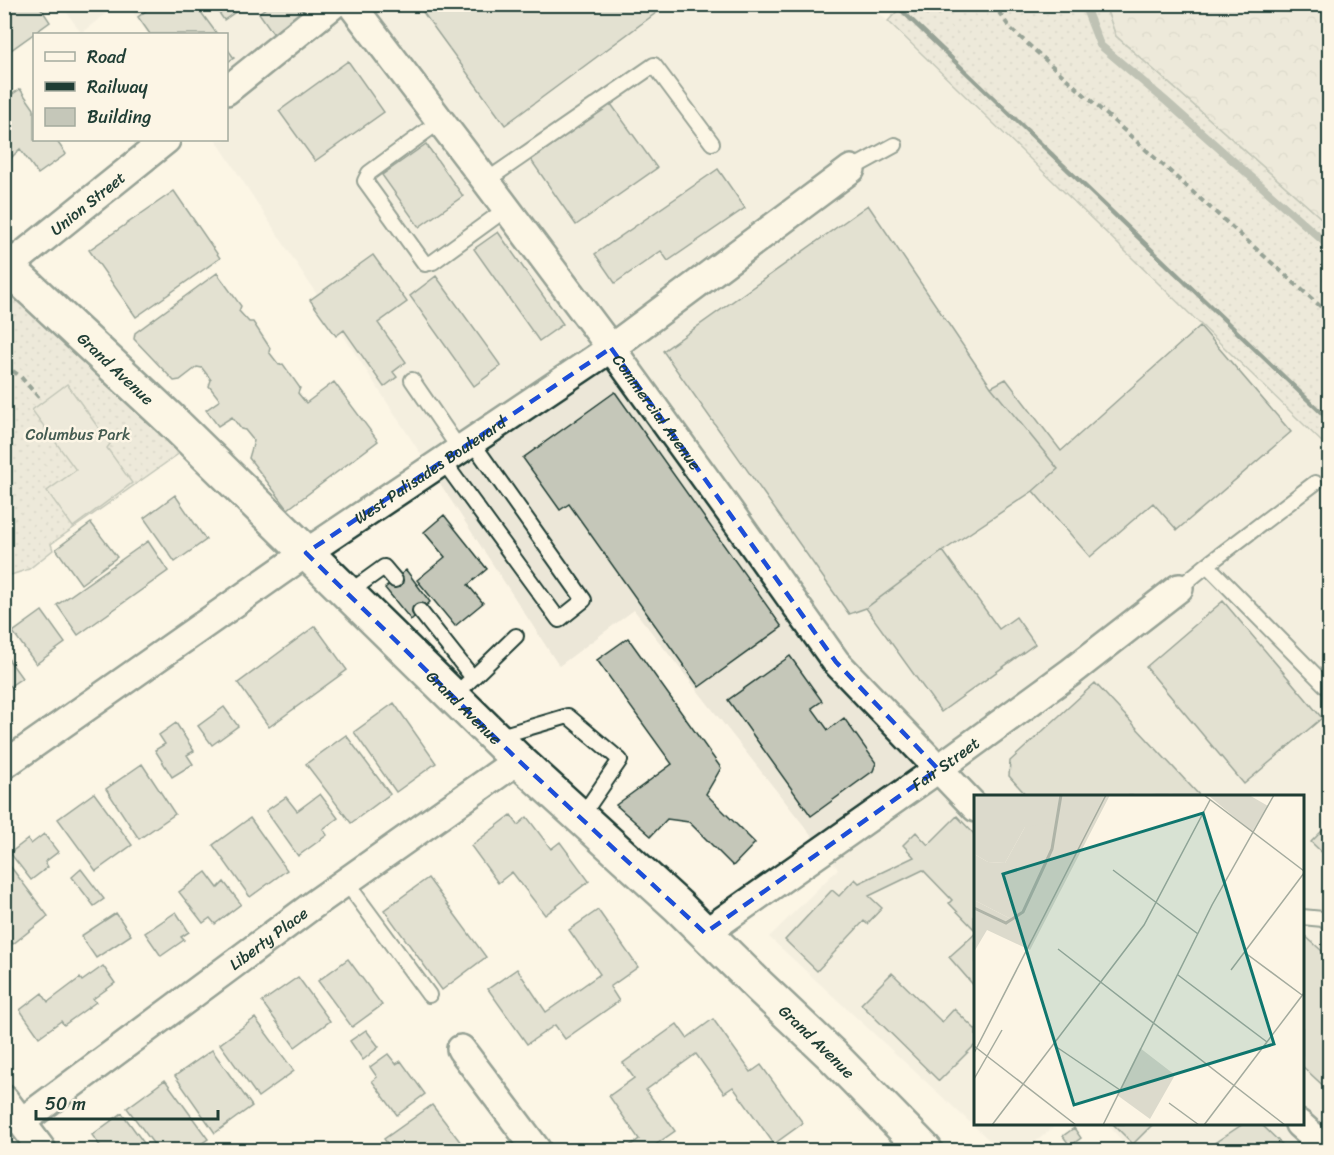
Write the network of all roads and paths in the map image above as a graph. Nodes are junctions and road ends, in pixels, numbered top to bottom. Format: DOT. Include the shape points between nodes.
graph roads {
  1 [pos="334,4"];
  2 [pos="351,4"];
  3 [pos="993,4"];
  4 [pos="228,89"];
  5 [pos="440,121"];
  6 [pos="165,141"];
  7 [pos="712,143"];
  8 [pos="895,145"];
  9 [pos="851,169"];
  10 [pos="486,181"];
  11 [pos="506,208"];
  12 [pos="6,266"];
  13 [pos="1329,315"];
  14 [pos="610,348"];
  15 [pos="4,365"];
  16 [pos="412,380"];
  17 [pos="41,400"];
  18 [pos="458,451"];
  19 [pos="1315,483"];
  20 [pos="306,553"];
  21 [pos="1207,565"];
  22 [pos="395,580"];
  23 [pos="1179,588"];
  24 [pos="347,594"];
  25 [pos="420,611"];
  26 [pos="516,636"];
  27 [pos="463,688"];
  28 [pos="1329,690"];
  29 [pos="506,749"];
  30 [pos="4,765"];
  31 [pos="938,769"];
  32 [pos="974,807"];
  33 [pos="581,818"];
  34 [pos="346,882"];
  35 [pos="1304,917"];
  36 [pos="1329,925"];
  37 [pos="705,933"];
  38 [pos="429,995"];
  39 [pos="460,1049"];
  40 [pos="4,1099"];
  41 [pos="21,1122"];
  42 [pos="1300,1125"];
  43 [pos="532,1149"];
  44 [pos="42,1150"];
  45 [pos="925,1150"];
  46 [pos="1328,1150"];
  1 -- 4 [label="street"];
  2 -- 5 [label="street, Commercial Avenue"];
  3 -- 13 [label="path" via="1010,28"];
  5 -- 10 [label="street, Commercial Avenue"];
  5 -- 11 [label="lane" via="369,172 365,181 425,264"];
  6 -- 12 [label="street, Union Street"];
  7 -- 10 [label="lane" via="654,65"];
  8 -- 9 [label="lane"];
  9 -- 14 [label="street, West Palisades Boulevard"];
  10 -- 11 [label="street, Commercial Avenue"];
  11 -- 14 [label="street, Commercial Avenue"];
  12 -- 20 [label="main road, Grand Avenue"];
  14 -- 18 [label="street, West Palisades Boulevard"];
  14 -- 31 [label="street, Commercial Avenue" via="836,663"];
  15 -- 17 [label="path" via="20,376"];
  16 -- 18 [label="lane"];
  18 -- 18 [label="lane" via="559,620 584,600"];
  18 -- 20 [label="street, West Palisades Boulevard"];
  19 -- 21 [label="lane"];
  20 -- 24 [label="main road, Grand Avenue"];
  20 -- 30 [label="street, West Palisades Boulevard"];
  21 -- 23 [label="lane"];
  21 -- 28 [label="lane"];
  22 -- 24 [label="lane" via="384,567"];
  23 -- 31 [label="street, Fair Street"];
  24 -- 27 [label="main road, Grand Avenue"];
  25 -- 27 [label="lane"];
  26 -- 27 [label="lane"];
  27 -- 29 [label="main road, Grand Avenue"];
  29 -- 33 [label="main road, Grand Avenue"];
  29 -- 33 [label="lane" via="568,716 620,760"];
  29 -- 34 [label="street, Liberty Place"];
  31 -- 32 [label="street, Commercial Avenue"];
  31 -- 37 [label="street, Fair Street"];
  33 -- 37 [label="main road, Grand Avenue"];
  34 -- 38 [label="lane"];
  34 -- 41 [label="street, Liberty Place"];
  35 -- 36 [label="lane" via="1323,919"];
  37 -- 45 [label="main road, Grand Avenue"];
  39 -- 43 [label="street"];
  40 -- 41 [label="street"];
  41 -- 44 [label="street"];
  42 -- 46 [label="street"];
}
